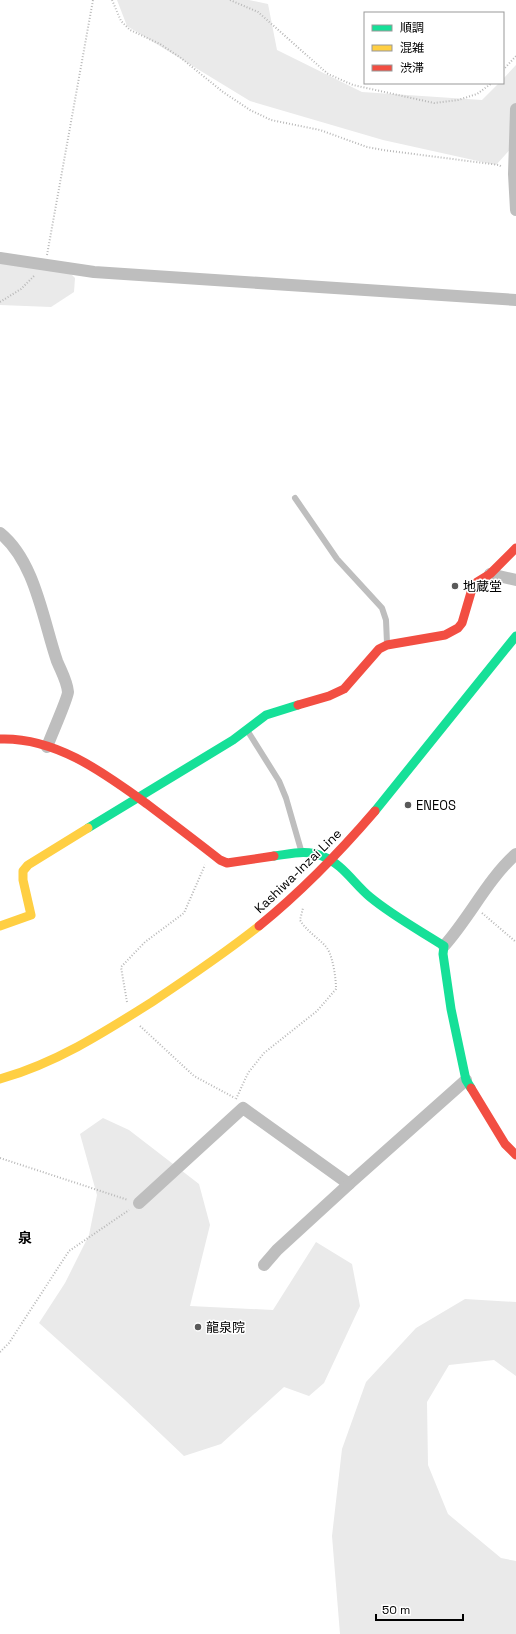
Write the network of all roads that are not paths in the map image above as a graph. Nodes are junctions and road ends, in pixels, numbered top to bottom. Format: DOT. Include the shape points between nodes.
graph roads {
  1 [pos="516,109"];
  2 [pos="516,210"];
  3 [pos="0,258"];
  4 [pos="516,300"];
  5 [pos="295,498"];
  6 [pos="0,533"];
  7 [pos="516,548"];
  8 [pos="490,574"];
  9 [pos="516,580"];
  10 [pos="516,636"];
  11 [pos="387,644"];
  12 [pos="246,730"];
  13 [pos="0,739"];
  14 [pos="47,747"];
  15 [pos="137,797"];
  16 [pos="301,852"];
  17 [pos="516,854"];
  18 [pos="331,860"];
  19 [pos="0,926"];
  20 [pos="444,946"];
  21 [pos="0,1079"];
  22 [pos="466,1080"];
  23 [pos="516,1155"];
  24 [pos="348,1184"];
  25 [pos="139,1203"];
  26 [pos="264,1265"];
  1 -- 2 [label="street"];
  3 -- 4 [label="street" via="94,272"];
  5 -- 11 [label="lane" via="337,559 382,608 386,620"];
  6 -- 14 [label="street" via="16,550 26,568 68,694"];
  7 -- 8 [label="street"];
  8 -- 9 [label="street"];
  8 -- 11 [label="street" via="477,582 472,589 462,623 458,628 445,635"];
  10 -- 18 [label="street, Kashiwa-Inzai Line" via="386,797"];
  11 -- 12 [label="street" via="379,649 344,688 329,696 266,715"];
  12 -- 15 [label="street"];
  12 -- 16 [label="lane" via="279,781"];
  13 -- 14 [label="street" via="23,740"];
  14 -- 15 [label="street" via="99,769"];
  15 -- 16 [label="street" via="227,863"];
  15 -- 19 [label="street" via="28,865 23,871 23,880 31,915"];
  16 -- 18 [label="street" via="321,855"];
  17 -- 20 [label="street" via="497,874"];
  18 -- 20 [label="street" via="378,903"];
  18 -- 21 [label="street, Kashiwa-Inzai Line" via="266,921 185,980 67,1054"];
  20 -- 22 [label="street" via="451,1009"];
  22 -- 23 [label="street" via="505,1144"];
  22 -- 24 [label="street"];
  24 -- 25 [label="street" via="239,1103"];
  24 -- 26 [label="street"];
}
